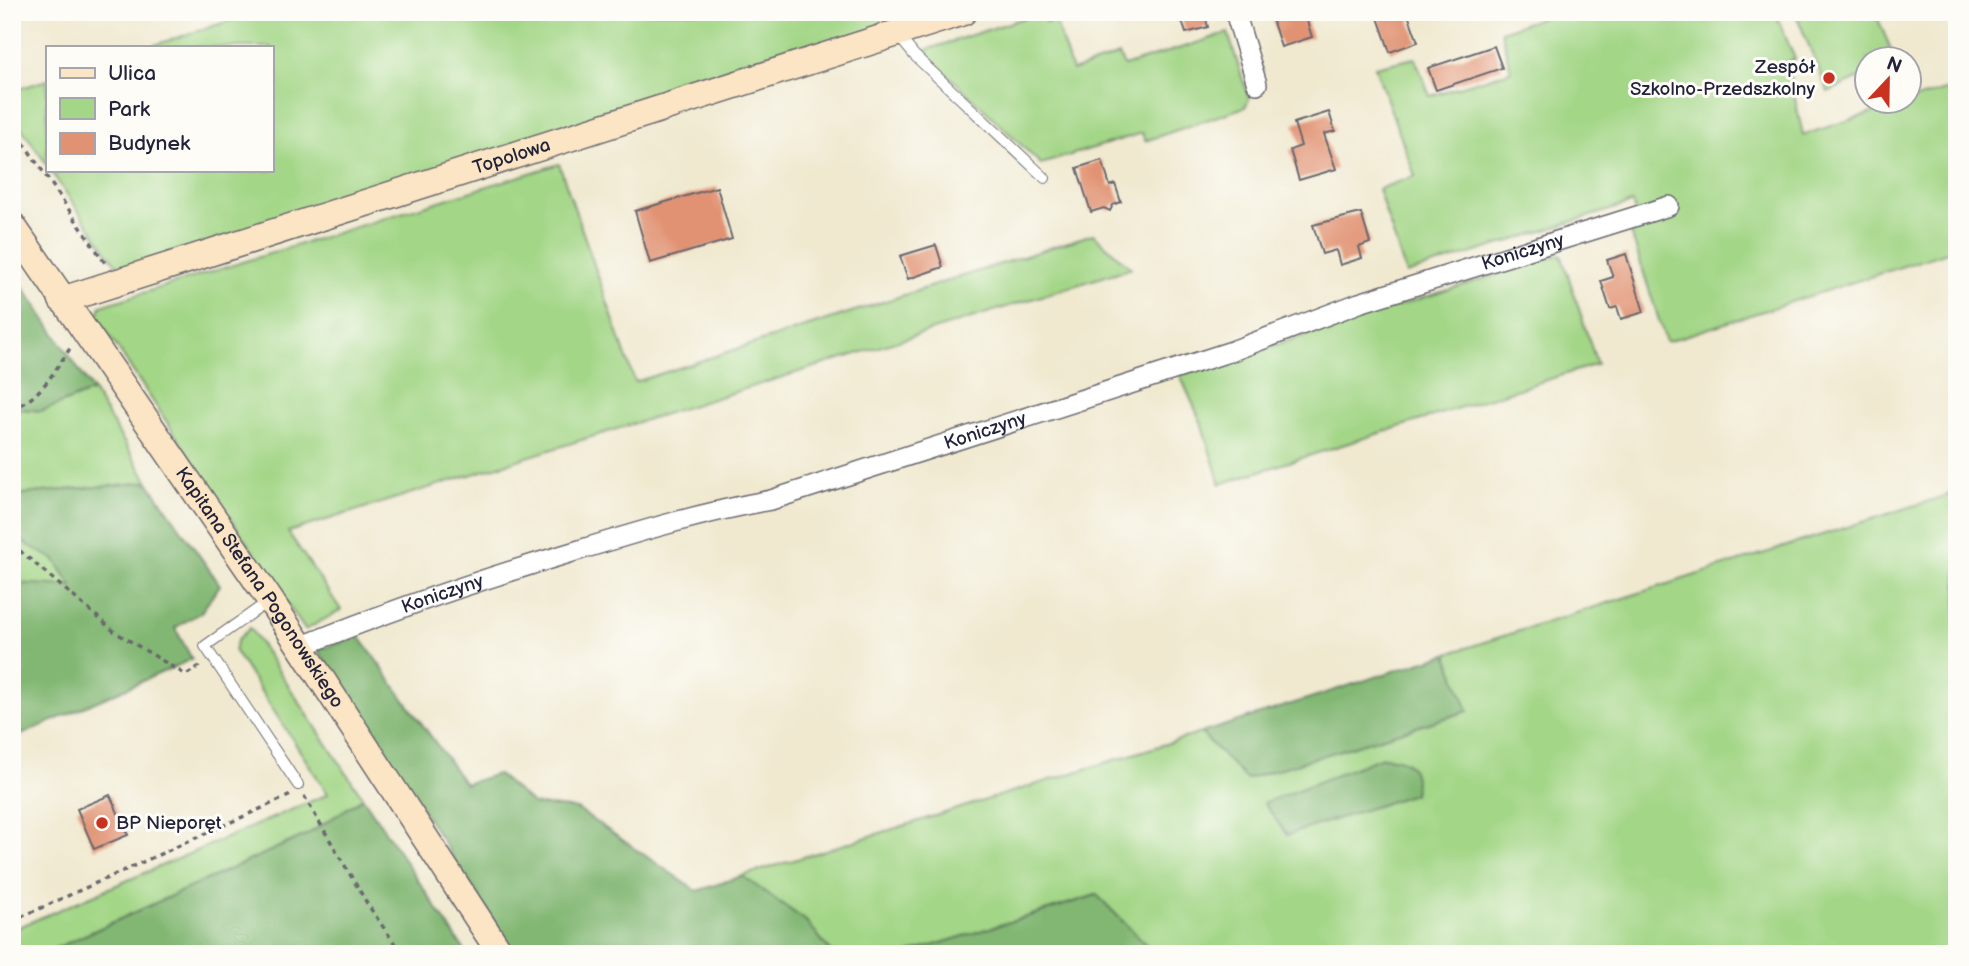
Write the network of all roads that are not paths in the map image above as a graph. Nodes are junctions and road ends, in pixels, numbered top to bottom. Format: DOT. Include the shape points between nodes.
graph roads {
  1 [pos="963,12"];
  2 [pos="1235,12"];
  3 [pos="897,34"];
  4 [pos="1257,84"];
  5 [pos="1045,178"];
  6 [pos="1669,206"];
  7 [pos="12,225"];
  8 [pos="62,300"];
  9 [pos="270,600"];
  10 [pos="300,647"];
  11 [pos="298,785"];
  12 [pos="501,954"];
  1 -- 3 [label="street, Topolowa"];
  2 -- 4 [label="street"];
  3 -- 5 [label="lane"];
  3 -- 8 [label="street, Topolowa"];
  6 -- 10 [label="street, Koniczyny" via="1372,299 1232,352 771,500 703,512 484,578"];
  7 -- 8 [label="street, Kapitana Stefana Pogonowskiego"];
  8 -- 9 [label="street, Kapitana Stefana Pogonowskiego"];
  9 -- 10 [label="street, Kapitana Stefana Pogonowskiego"];
  9 -- 11 [label="lane" via="205,646"];
  10 -- 12 [label="street, Kapitana Stefana Pogonowskiego"];
}
